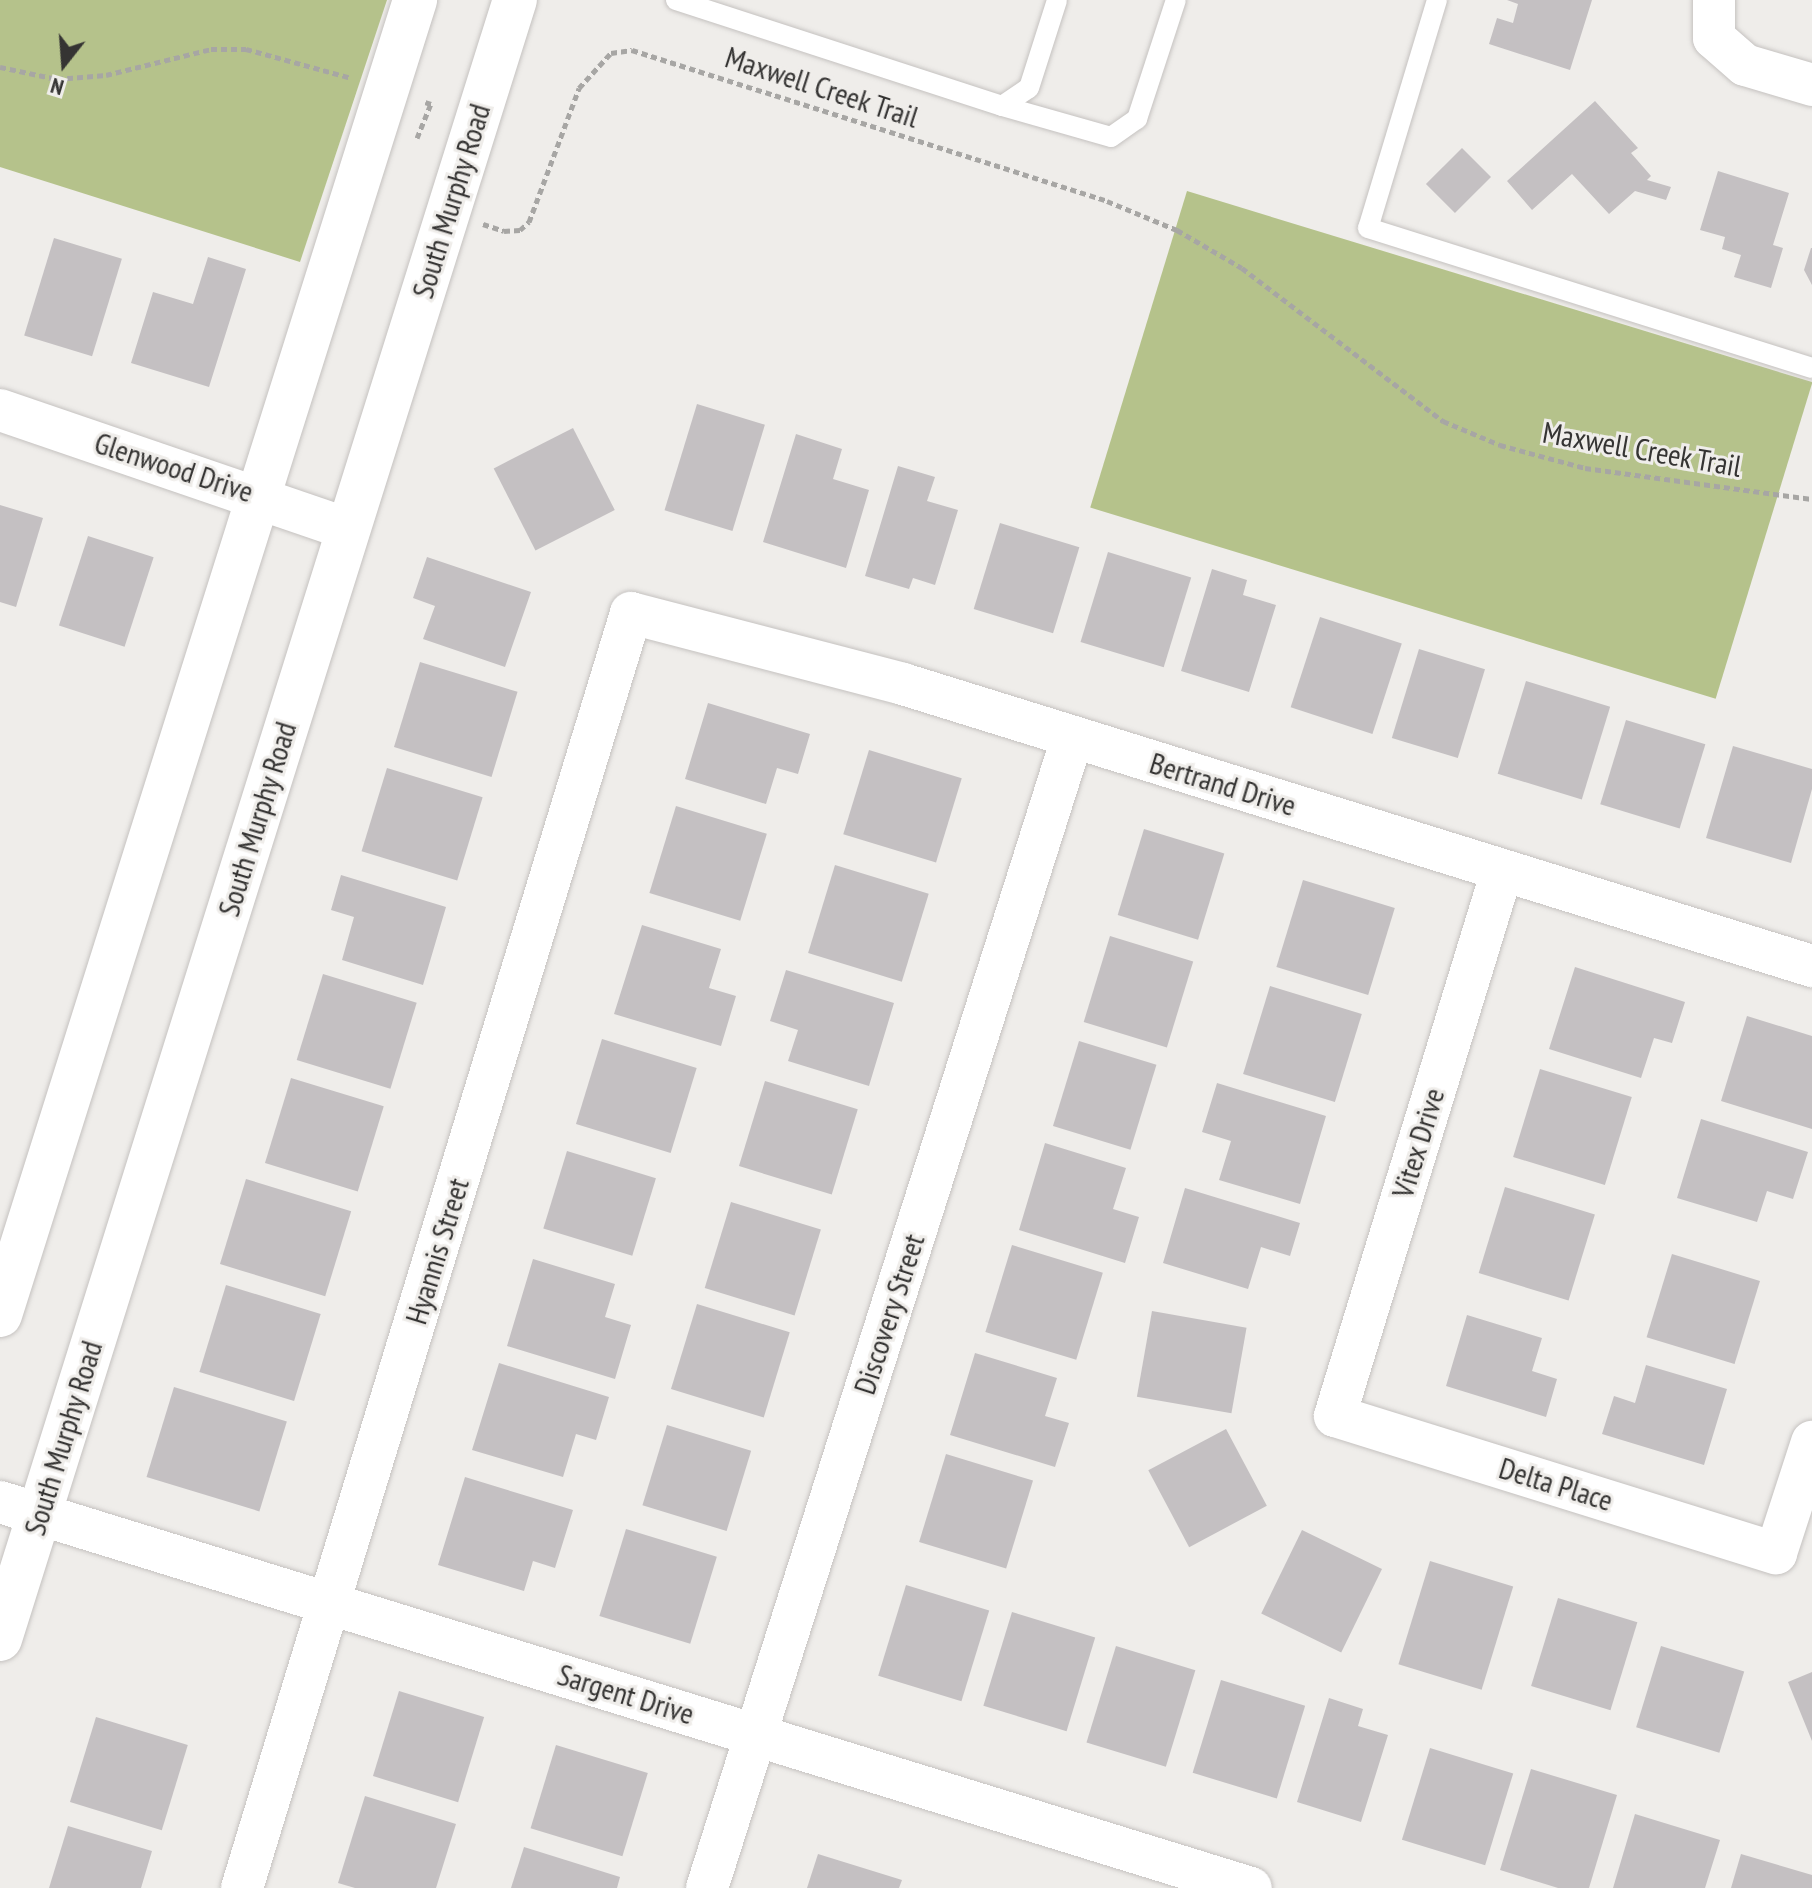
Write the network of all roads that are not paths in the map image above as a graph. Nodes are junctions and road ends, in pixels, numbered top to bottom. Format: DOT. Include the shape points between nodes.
graph roads {
  1 [pos="415,0"];
  2 [pos="515,0"];
  3 [pos="676,0"];
  4 [pos="1057,0"];
  5 [pos="1176,0"];
  6 [pos="1437,0"];
  7 [pos="1714,19"];
  8 [pos="1812,85"];
  9 [pos="1002,106"];
  10 [pos="1812,368"];
  11 [pos="0,410"];
  12 [pos="261,496"];
  13 [pos="347,529"];
  14 [pos="631,613"];
  15 [pos="1072,739"];
  16 [pos="1502,871"];
  17 [pos="1812,966"];
  18 [pos="0,1315"];
  19 [pos="1335,1416"];
  20 [pos="1812,1442"];
  21 [pos="19,1508"];
  22 [pos="330,1604"];
  23 [pos="0,1639"];
  24 [pos="756,1734"];
  25 [pos="242,1888"];
  26 [pos="707,1888"];
  27 [pos="1251,1888"];
  1 -- 12 [label="main road"];
  2 -- 13 [label="main road, South Murphy Road"];
  3 -- 9 [label="lane"];
  4 -- 9 [label="lane" via="1029,88"];
  5 -- 9 [label="lane" via="1137,119 1111,137"];
  6 -- 10 [label="lane" via="1368,228"];
  7 -- 8 [label="street" via="1745,65"];
  11 -- 12 [label="street, Glenwood Drive"];
  12 -- 13 [label="street, Glenwood Drive"];
  12 -- 18 [label="main road"];
  13 -- 21 [label="main road, South Murphy Road"];
  14 -- 15 [label="street, Bertrand Drive" via="903,684"];
  14 -- 22 [label="street, Hyannis Street"];
  15 -- 16 [label="street, Bertrand Drive"];
  15 -- 24 [label="street, Discovery Street"];
  16 -- 17 [label="street, Bertrand Drive"];
  16 -- 19 [label="street, Vitex Drive"];
  19 -- 20 [label="street, Delta Place" via="1776,1553"];
  21 -- 22 [label="street, Sargent Drive"];
  21 -- 23 [label="main road, South Murphy Road"];
  22 -- 24 [label="street, Sargent Drive"];
  22 -- 25 [label="street, Hyannis Street"];
  24 -- 26 [label="street, Discovery Street"];
  24 -- 27 [label="street, Sargent Drive"];
}
